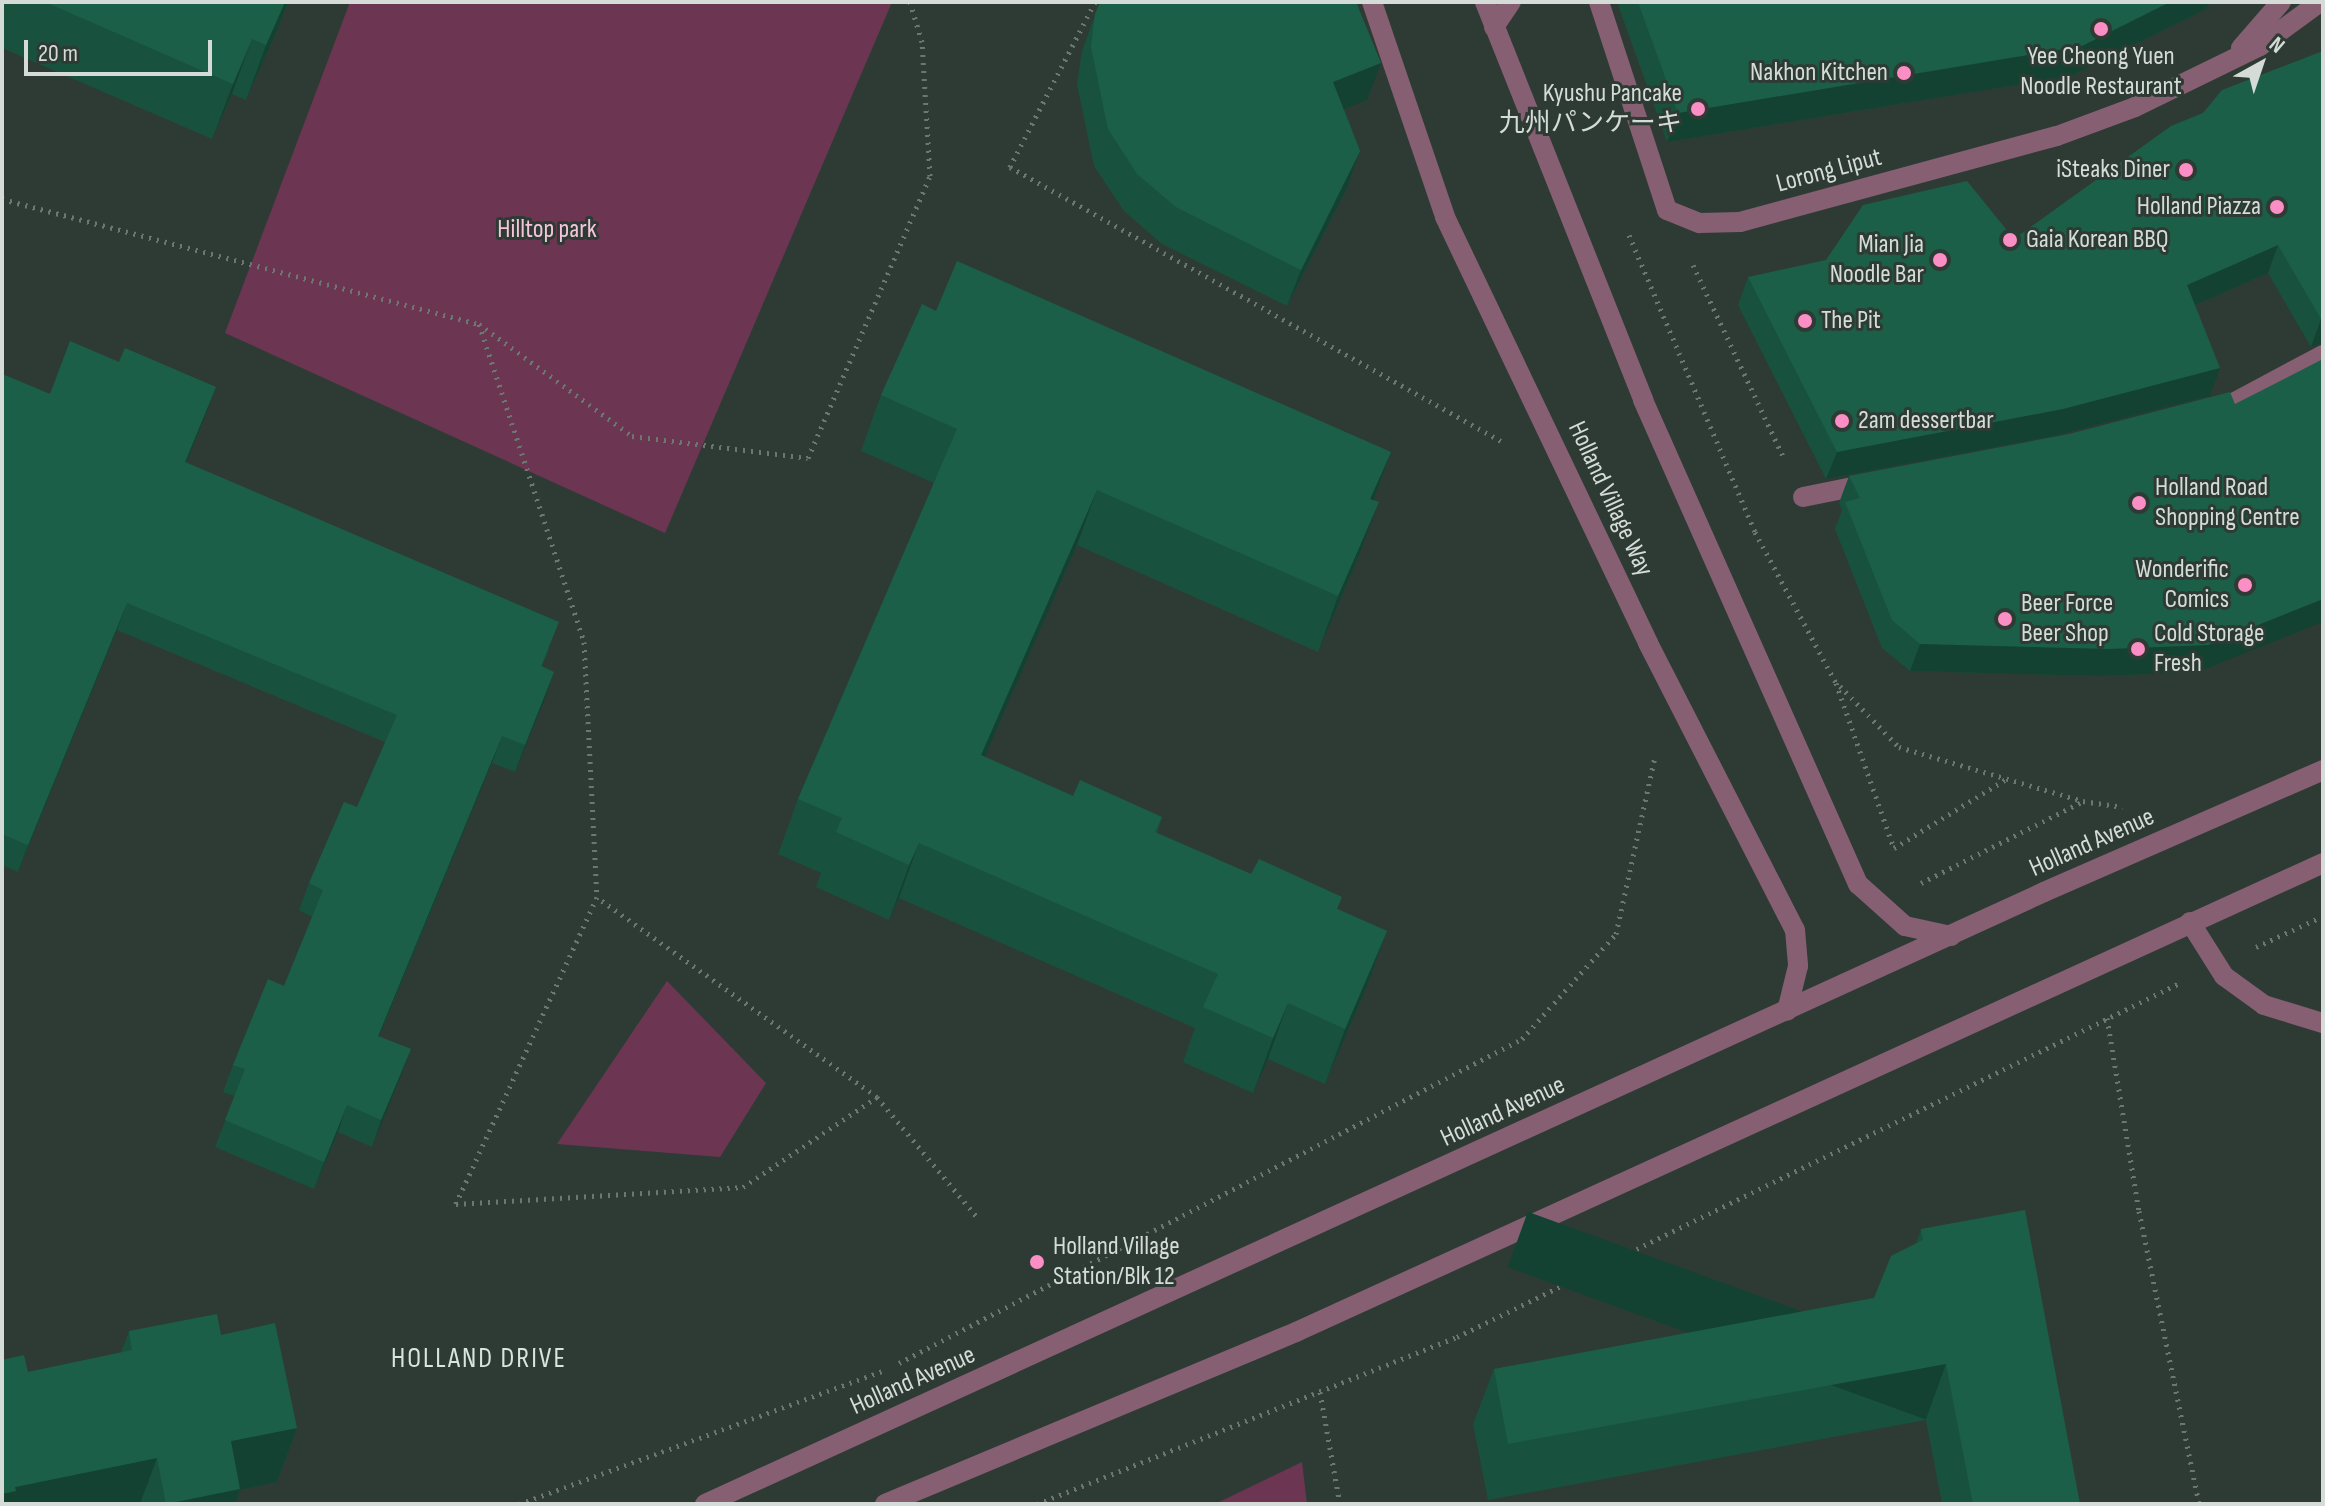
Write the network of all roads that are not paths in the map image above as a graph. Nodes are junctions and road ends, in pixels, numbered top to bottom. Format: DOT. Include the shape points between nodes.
graph roads {
  1 [pos="1372,2"];
  2 [pos="1485,2"];
  3 [pos="1511,2"];
  4 [pos="1599,2"];
  5 [pos="2281,2"];
  6 [pos="2320,2"];
  7 [pos="1494,27"];
  8 [pos="2208,72"];
  9 [pos="2323,355"];
  10 [pos="2188,415"];
  11 [pos="1892,480"];
  12 [pos="1803,497"];
  13 [pos="2323,770"];
  14 [pos="2323,863"];
  15 [pos="2190,922"];
  16 [pos="1951,936"];
  17 [pos="1787,1011"];
  18 [pos="2323,1023"];
  19 [pos="705,1504"];
  20 [pos="885,1504"];
  1 -- 17 [label="street, Holland Village Way" via="1445,217 1500,323 1648,643 1795,930 1798,966"];
  2 -- 7 [label="street"];
  3 -- 7 [label="street"];
  4 -- 8 [label="street, Lorong Liput" via="1667,210 1700,223 1740,222 2057,136"];
  5 -- 8 [label="street, Lorong Liput" via="2243,47"];
  6 -- 8 [label="street, Lorong Liput" via="2260,46"];
  7 -- 16 [label="street" via="1643,400 1858,884 1905,926"];
  9 -- 10 [label="street" via="2233,403"];
  11 -- 12 [label="street"];
  13 -- 16 [label="street, Holland Avenue"];
  14 -- 15 [label="street"];
  15 -- 18 [label="street" via="2224,976 2264,1005"];
  15 -- 20 [label="street" via="1296,1332"];
  16 -- 17 [label="street, Holland Avenue"];
  17 -- 19 [label="street, Holland Avenue"];
}
